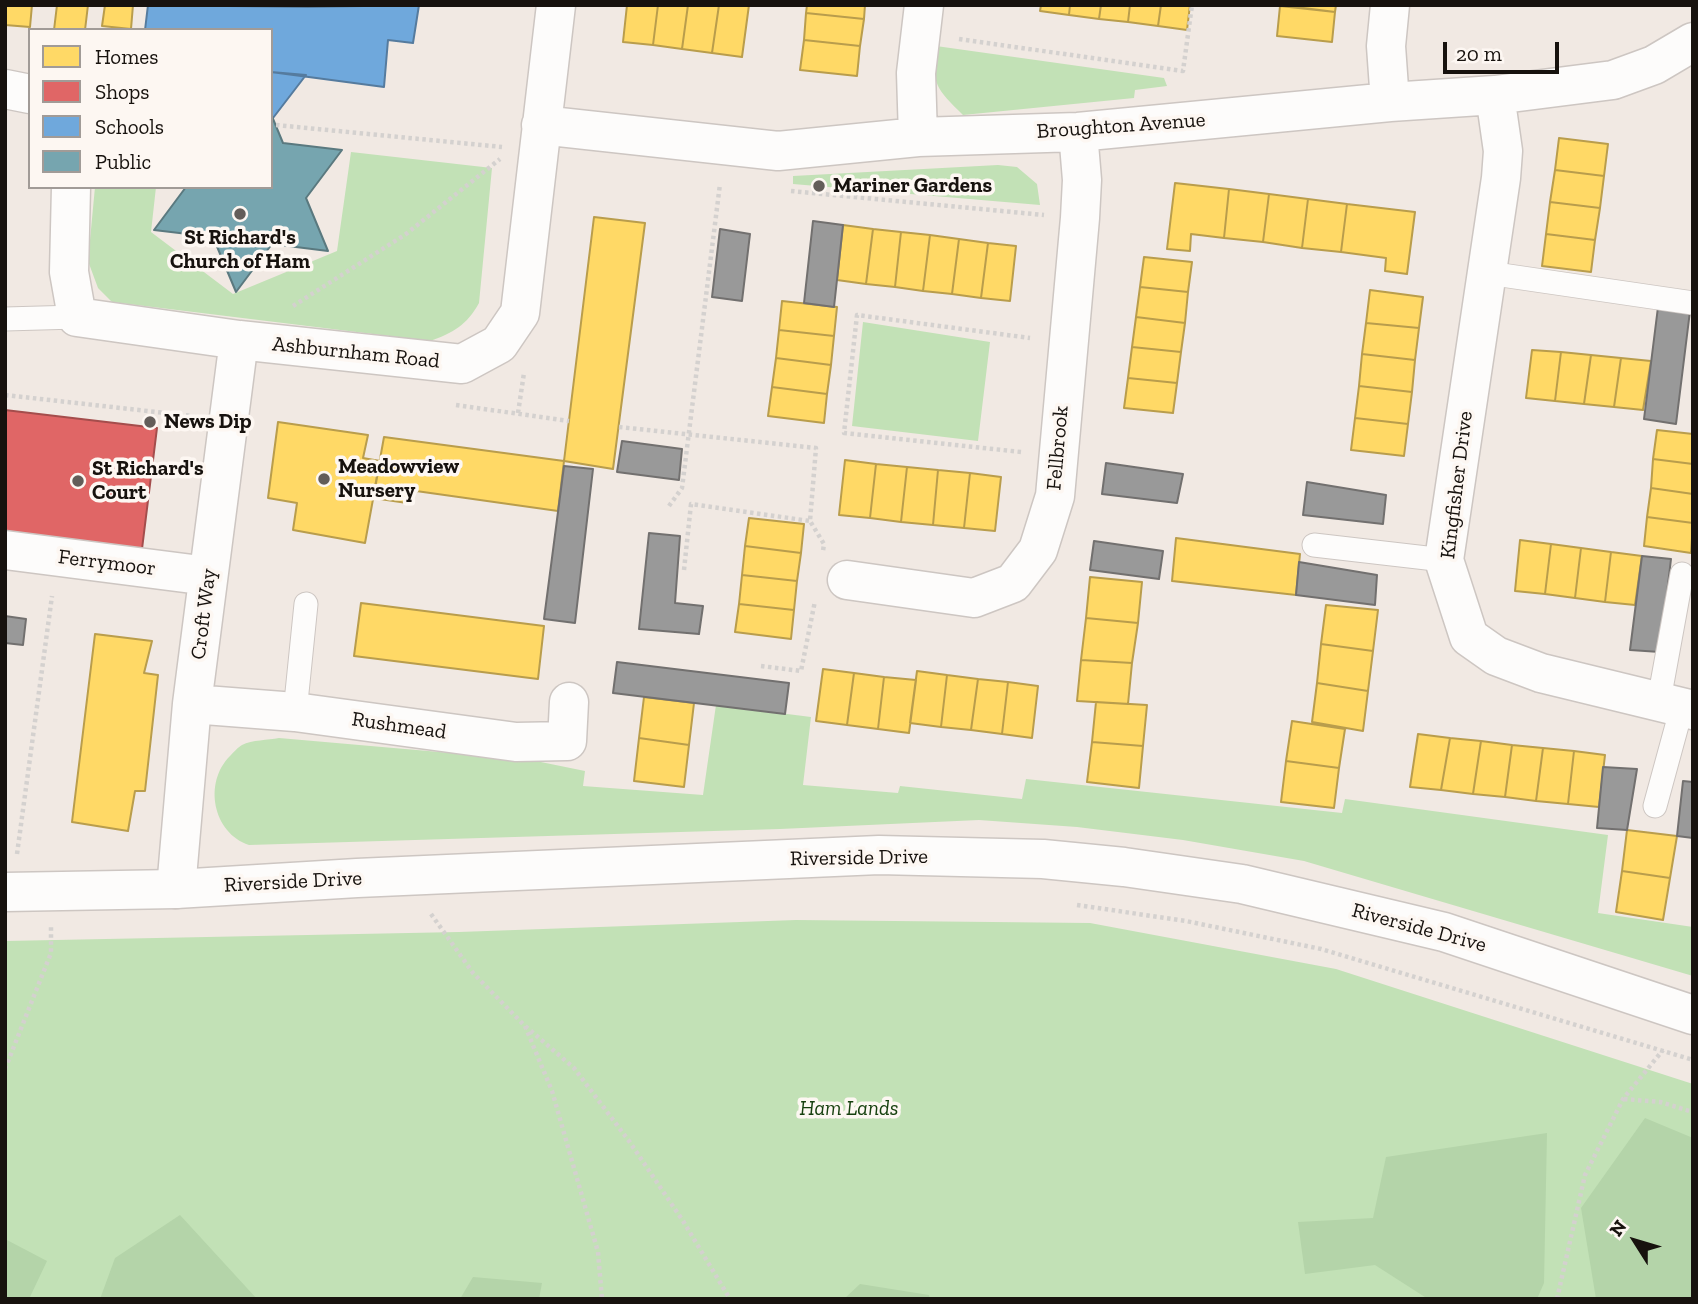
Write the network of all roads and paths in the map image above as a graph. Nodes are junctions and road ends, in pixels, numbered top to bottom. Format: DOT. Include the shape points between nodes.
graph roads {
  1 [pos="555,5"];
  2 [pos="1192,5"];
  3 [pos="1390,5"];
  4 [pos="922,19"];
  5 [pos="1693,42"];
  6 [pos="5,89"];
  7 [pos="28,94"];
  8 [pos="1494,95"];
  9 [pos="1390,102"];
  10 [pos="276,125"];
  11 [pos="1079,132"];
  12 [pos="918,136"];
  13 [pos="531,141"];
  14 [pos="706,182"];
  15 [pos="720,184"];
  16 [pos="732,186"];
  17 [pos="71,189"];
  18 [pos="779,190"];
  19 [pos="1080,218"];
  20 [pos="1488,273"];
  21 [pos="1693,303"];
  22 [pos="77,317"];
  23 [pos="5,319"];
  24 [pos="239,340"];
  25 [pos="1069,343"];
  26 [pos="527,361"];
  27 [pos="5,396"];
  28 [pos="448,404"];
  29 [pos="518,413"];
  30 [pos="228,420"];
  31 [pos="569,421"];
  32 [pos="619,427"];
  33 [pos="690,434"];
  34 [pos="1057,456"];
  35 [pos="669,506"];
  36 [pos="810,521"];
  37 [pos="1314,545"];
  38 [pos="5,550"];
  39 [pos="57,556"];
  40 [pos="1444,560"];
  41 [pos="684,570"];
  42 [pos="1682,574"];
  43 [pos="208,576"];
  44 [pos="828,578"];
  45 [pos="306,604"];
  46 [pos="761,666"];
  47 [pos="569,702"];
  48 [pos="192,704"];
  49 [pos="1678,705"];
  50 [pos="295,712"];
  51 [pos="1655,806"];
  52 [pos="176,889"];
  53 [pos="9,892"];
  54 [pos="58,892"];
  55 [pos="1065,903"];
  56 [pos="442,909"];
  57 [pos="1685,1012"];
  58 [pos="524,1025"];
  59 [pos="1662,1052"];
  60 [pos="1693,1060"];
  61 [pos="5,1069"];
  62 [pos="1623,1099"];
  63 [pos="1693,1112"];
  64 [pos="602,1299"];
  65 [pos="730,1299"];
  66 [pos="1557,1299"];
  1 -- 13 [label="street, Ashburnham Road"];
  2 -- 4 [label="path" via="1183,71"];
  3 -- 9 [label="street" via="1386,46"];
  4 -- 12 [label="street" via="916,73"];
  5 -- 8 [label="street, Broughton Avenue" via="1654,65 1612,80"];
  6 -- 7 [label="street"];
  8 -- 9 [label="street, Broughton Avenue"];
  8 -- 20 [label="street, Kingfisher Drive" via="1503,151"];
  9 -- 11 [label="street, Broughton Avenue"];
  10 -- 13 [label="path"];
  11 -- 12 [label="street, Broughton Avenue"];
  11 -- 19 [label="street, Fellbrook"];
  12 -- 13 [label="street, Broughton Avenue" via="778,151"];
  13 -- 24 [label="path" via="406,234"];
  13 -- 24 [label="street, Ashburnham Road" via="520,313 499,344 462,364"];
  14 -- 15 [label="path"];
  15 -- 16 [label="path"];
  15 -- 33 [label="path"];
  17 -- 22 [label="street" via="69,272"];
  18 -- 19 [label="path"];
  19 -- 25 [label="street, Fellbrook"];
  20 -- 21 [label="lane"];
  20 -- 40 [label="street, Kingfisher Drive"];
  22 -- 23 [label="lane"];
  22 -- 24 [label="street, Ashburnham Road"];
  24 -- 30 [label="street, Croft Way"];
  25 -- 34 [label="street, Fellbrook"];
  25 -- 34 [label="path" via="857,315 844,433"];
  26 -- 29 [label="path"];
  27 -- 30 [label="path"];
  28 -- 29 [label="path"];
  29 -- 31 [label="path"];
  30 -- 43 [label="street, Croft Way"];
  32 -- 33 [label="path"];
  33 -- 35 [label="path" via="682,488"];
  33 -- 36 [label="path" via="816,448"];
  34 -- 44 [label="street, Fellbrook" via="1055,496 1038,550 1013,583 974,598"];
  36 -- 41 [label="path" via="691,504"];
  36 -- 44 [label="path" via="824,544"];
  37 -- 40 [label="lane"];
  38 -- 39 [label="street, Ferrymoor"];
  39 -- 43 [label="street, Ferrymoor"];
  39 -- 53 [label="path"];
  40 -- 49 [label="street, Kingfisher Drive" via="1469,637 1496,656 1541,673"];
  42 -- 49 [label="lane"];
  43 -- 48 [label="street, Croft Way"];
  44 -- 46 [label="path" via="801,671"];
  45 -- 50 [label="lane"];
  47 -- 50 [label="street, Rushmead" via="567,741 516,742"];
  48 -- 50 [label="street, Rushmead"];
  48 -- 52 [label="street, Croft Way"];
  49 -- 51 [label="lane"];
  52 -- 54 [label="street, Riverside Drive"];
  52 -- 57 [label="street, Riverside Drive" via="879,855 1043,859 1256,887 1444,932"];
  53 -- 54 [label="street, Riverside Drive"];
  54 -- 61 [label="path" via="51,922 51,953"];
  55 -- 59 [label="path" via="1186,921 1321,949"];
  56 -- 58 [label="path" via="428,910 473,973"];
  57 -- 59 [label="path"];
  58 -- 64 [label="path" via="552,1091 598,1252"];
  58 -- 65 [label="path" via="574,1068 629,1141"];
  59 -- 60 [label="path"];
  59 -- 62 [label="path"];
  62 -- 63 [label="path" via="1660,1102"];
  62 -- 66 [label="path" via="1585,1175"];
}
